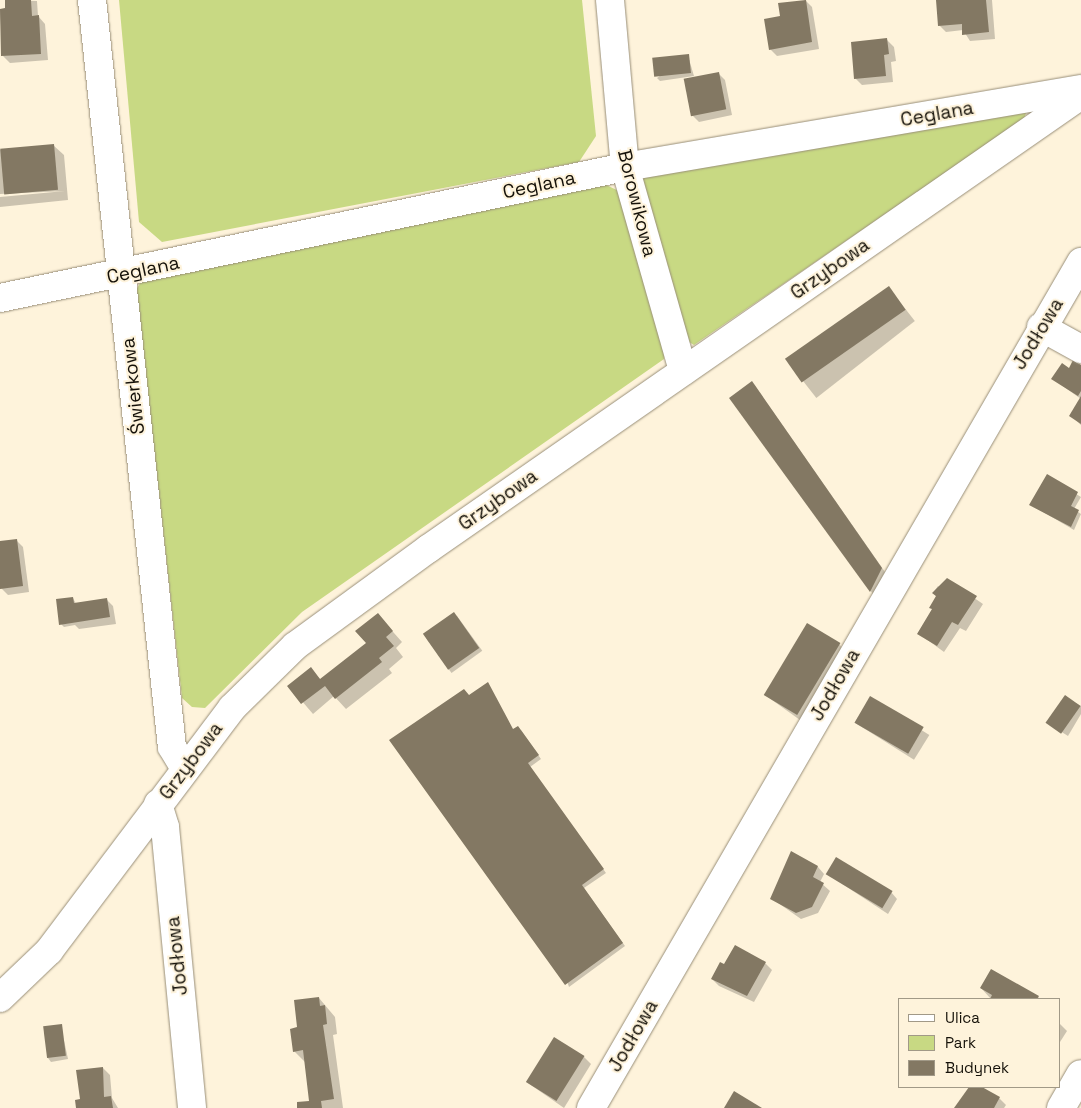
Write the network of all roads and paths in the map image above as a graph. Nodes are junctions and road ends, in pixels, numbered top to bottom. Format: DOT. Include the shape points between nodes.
graph roads {
  1 [pos="92,0"];
  2 [pos="610,0"];
  3 [pos="1081,89"];
  4 [pos="1081,95"];
  5 [pos="625,167"];
  6 [pos="1081,262"];
  7 [pos="121,274"];
  8 [pos="0,298"];
  9 [pos="1041,327"];
  10 [pos="1081,349"];
  11 [pos="683,371"];
  12 [pos="184,769"];
  13 [pos="158,804"];
  14 [pos="0,998"];
  15 [pos="1081,1074"];
  16 [pos="192,1108"];
  17 [pos="591,1108"];
  18 [pos="1060,1108"];
  1 -- 7 [label="street, Świerkowa"];
  2 -- 5 [label="street, Borowikowa"];
  3 -- 5 [label="street, Ceglana"];
  4 -- 11 [label="street, Grzybowa"];
  5 -- 7 [label="street, Ceglana"];
  5 -- 11 [label="street, Borowikowa"];
  6 -- 9 [label="street, Jodłowa"];
  7 -- 8 [label="street, Ceglana"];
  7 -- 12 [label="street, Świerkowa" via="172,746"];
  9 -- 10 [label="street"];
  9 -- 17 [label="street, Jodłowa"];
  11 -- 12 [label="street, Grzybowa" via="295,646 232,708"];
  12 -- 13 [label="street, Grzybowa"];
  13 -- 14 [label="street, Grzybowa" via="49,951"];
  13 -- 16 [label="street, Jodłowa" via="165,827"];
  15 -- 18 [label="street"];
}
